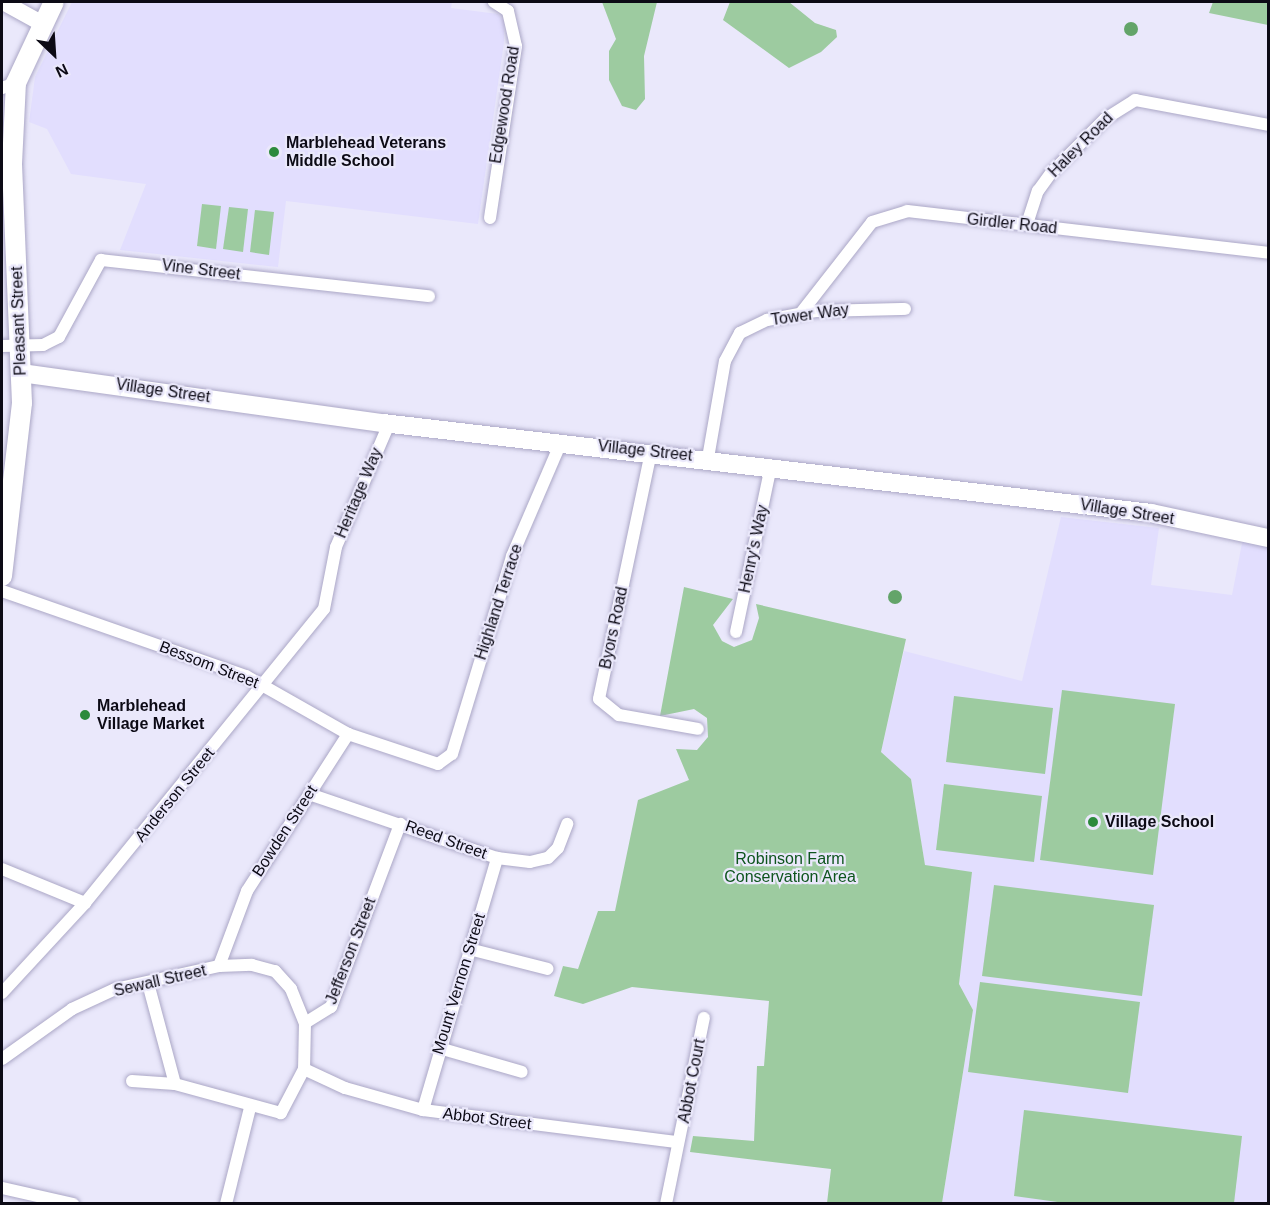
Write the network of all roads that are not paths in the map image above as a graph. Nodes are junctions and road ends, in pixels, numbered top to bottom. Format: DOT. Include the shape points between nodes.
graph roads {
  1 [pos="3,2"];
  2 [pos="54,2"];
  3 [pos="494,2"];
  4 [pos="41,22"];
  5 [pos="9,86"];
  6 [pos="1269,125"];
  7 [pos="490,218"];
  8 [pos="1027,224"];
  9 [pos="1269,253"];
  10 [pos="429,296"];
  11 [pos="905,309"];
  12 [pos="801,314"];
  13 [pos="11,347"];
  14 [pos="21,372"];
  15 [pos="389,424"];
  16 [pos="553,441"];
  17 [pos="651,452"];
  18 [pos="708,458"];
  19 [pos="771,466"];
  20 [pos="1269,538"];
  21 [pos="2,576"];
  22 [pos="2,591"];
  23 [pos="736,632"];
  24 [pos="263,685"];
  25 [pos="698,729"];
  26 [pos="348,734"];
  27 [pos="444,762"];
  28 [pos="309,794"];
  29 [pos="400,824"];
  30 [pos="567,824"];
  31 [pos="497,858"];
  32 [pos="2,869"];
  33 [pos="85,903"];
  34 [pos="469,949"];
  35 [pos="219,966"];
  36 [pos="548,969"];
  37 [pos="148,983"];
  38 [pos="2,993"];
  39 [pos="704,1018"];
  40 [pos="305,1023"];
  41 [pos="439,1048"];
  42 [pos="2,1058"];
  43 [pos="304,1069"];
  44 [pos="522,1072"];
  45 [pos="132,1081"];
  46 [pos="175,1084"];
  47 [pos="250,1108"];
  48 [pos="423,1110"];
  49 [pos="676,1142"];
  50 [pos="2,1188"];
  51 [pos="73,1203"];
  52 [pos="226,1203"];
  53 [pos="666,1203"];
  1 -- 4 [label="street"];
  2 -- 4 [label="main road, Pleasant Street"];
  3 -- 7 [label="street, Edgewood Road" via="508,11 516,46"];
  4 -- 5 [label="main road, Pleasant Street"];
  5 -- 13 [label="main road, Pleasant Street"];
  6 -- 8 [label="street, Haley Road" via="1135,100 1105,119 1052,172 1038,191"];
  8 -- 9 [label="street, Girdler Road"];
  8 -- 12 [label="street, Girdler Road" via="907,211 882,218 857,238"];
  10 -- 13 [label="street, Vine Street" via="100,260 59,337"];
  11 -- 12 [label="street, Tower Way"];
  12 -- 18 [label="street, Tower Way" via="751,326 730,347"];
  13 -- 14 [label="main road, Pleasant Street"];
  14 -- 15 [label="main road, Village Street"];
  14 -- 21 [label="main road, Pleasant Street" via="19,450"];
  15 -- 16 [label="main road, Village Street"];
  15 -- 24 [label="street, Heritage Way" via="336,547 324,609"];
  16 -- 17 [label="main road, Village Street"];
  16 -- 27 [label="street, Highland Terrace" via="512,556 452,754"];
  17 -- 18 [label="main road, Village Street"];
  17 -- 25 [label="street, Byors Road" via="599,699 619,715"];
  18 -- 19 [label="main road, Village Street"];
  19 -- 20 [label="main road, Village Street" via="1151,513"];
  19 -- 23 [label="street, Henry's Way"];
  22 -- 24 [label="street, Bessom Street"];
  24 -- 26 [label="street, Bessom Street"];
  24 -- 33 [label="street, Anderson Street"];
  26 -- 27 [label="street, Bessom Street" via="433,763"];
  26 -- 28 [label="street, Bowden Street"];
  28 -- 29 [label="street, Reed Street"];
  28 -- 35 [label="street, Bowden Street" via="247,891"];
  29 -- 31 [label="street, Reed Street"];
  29 -- 40 [label="street, Jefferson Street" via="330,1007"];
  30 -- 31 [label="street, Reed Street" via="548,858 530,862"];
  31 -- 34 [label="street, Mount Vernon Street"];
  32 -- 33 [label="street"];
  33 -- 38 [label="street, Anderson Street"];
  34 -- 36 [label="street"];
  34 -- 41 [label="street, Mount Vernon Street"];
  35 -- 37 [label="street, Sewall Street"];
  35 -- 40 [label="street, Sewall Street" via="252,965 275,971 291,989"];
  37 -- 42 [label="street, Sewall Street" via="116,989 72,1009"];
  37 -- 46 [label="street"];
  39 -- 49 [label="street, Abbot Court"];
  40 -- 43 [label="street"];
  41 -- 44 [label="street"];
  41 -- 48 [label="street, Mount Vernon Street"];
  43 -- 47 [label="street" via="281,1113"];
  43 -- 48 [label="street, Abbot Street" via="345,1088"];
  45 -- 46 [label="street"];
  46 -- 47 [label="street"];
  47 -- 52 [label="street"];
  48 -- 49 [label="street, Abbot Street"];
  49 -- 53 [label="street, Abbot Court"];
  50 -- 51 [label="street"];
}
